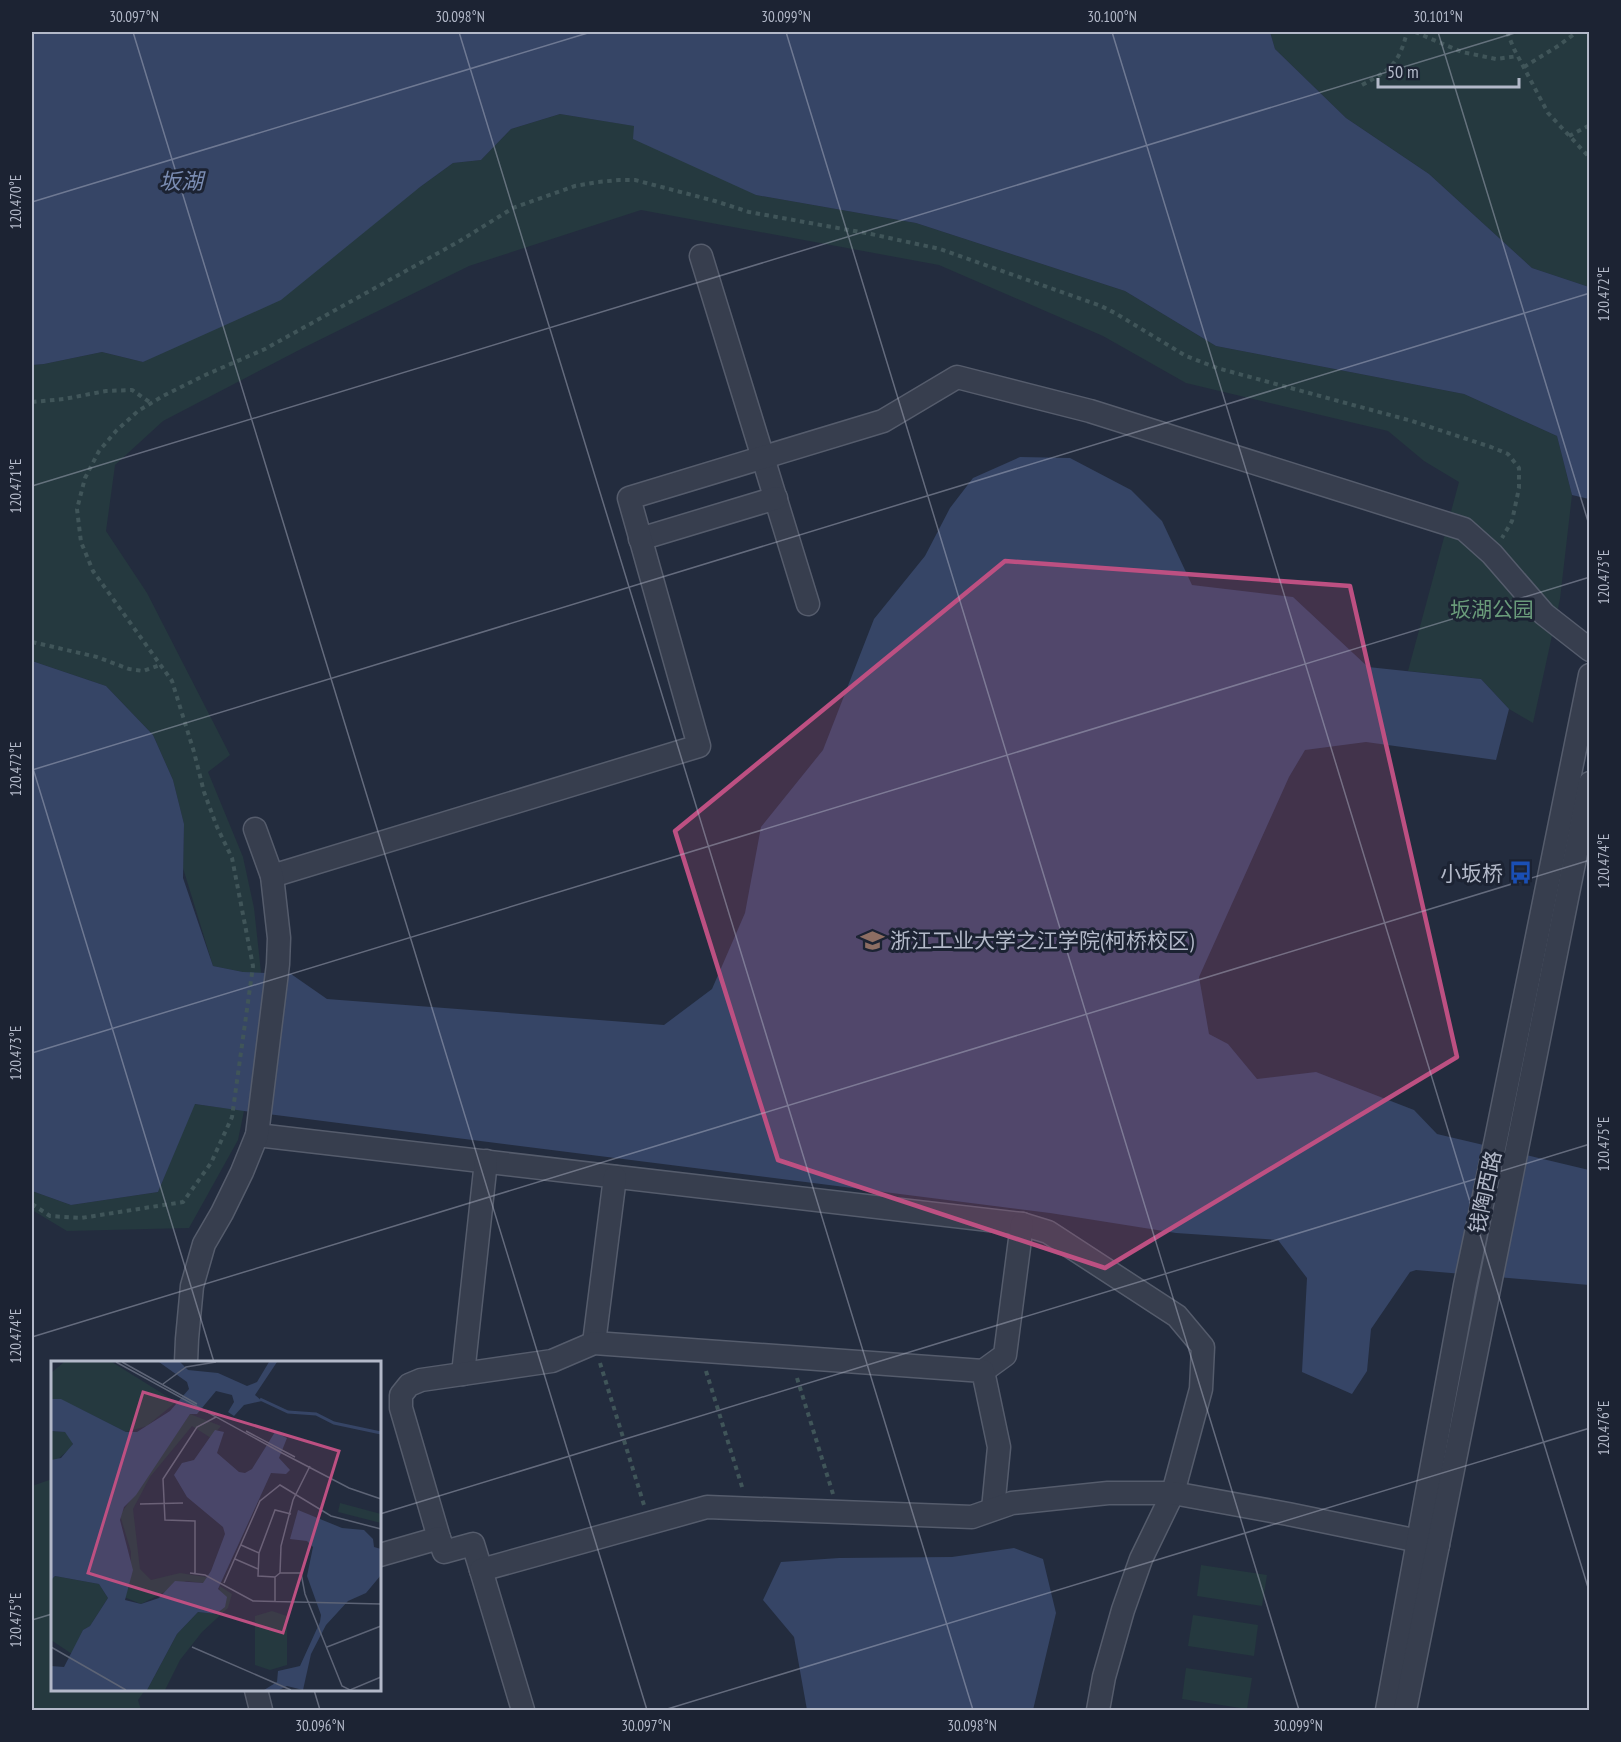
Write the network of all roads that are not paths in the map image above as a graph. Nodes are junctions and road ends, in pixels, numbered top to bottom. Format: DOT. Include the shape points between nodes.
graph roads {
  1 [pos="701,256"];
  2 [pos="763,458"];
  3 [pos="776,498"];
  4 [pos="640,539"];
  5 [pos="808,604"];
  6 [pos="1590,650"];
  7 [pos="1590,675"];
  8 [pos="1590,783"];
  9 [pos="255,830"];
  10 [pos="272,876"];
  11 [pos="257,1135"];
  12 [pos="486,1161"];
  13 [pos="615,1177"];
  14 [pos="1022,1224"];
  15 [pos="594,1343"];
  16 [pos="186,1361"];
  17 [pos="983,1371"];
  18 [pos="463,1374"];
  19 [pos="1173,1493"];
  20 [pos="993,1509"];
  21 [pos="439,1538"];
  22 [pos="1428,1542"];
  23 [pos="381,1555"];
  24 [pos="481,1570"];
  25 [pos="256,1691"];
  26 [pos="261,1710"];
  27 [pos="523,1710"];
  28 [pos="1098,1710"];
  29 [pos="1387,1710"];
  30 [pos="1405,1710"];
  1 -- 2 [label="street"];
  2 -- 3 [label="street"];
  2 -- 4 [label="street" via="629,498"];
  2 -- 6 [label="street" via="883,422 957,377 1090,411 1464,529 1492,554 1544,614"];
  3 -- 4 [label="street"];
  3 -- 5 [label="street"];
  4 -- 10 [label="street" via="699,746"];
  7 -- 22 [label="street, 钱陶西路" via="1465,1285"];
  8 -- 22 [label="street, 钱陶西路" via="1519,1145"];
  9 -- 10 [label="street"];
  10 -- 11 [label="street" via="279,964"];
  11 -- 12 [label="street"];
  11 -- 16 [label="street" via="204,1244 192,1286"];
  12 -- 13 [label="street"];
  12 -- 18 [label="street"];
  13 -- 14 [label="street"];
  13 -- 15 [label="street"];
  14 -- 17 [label="street" via="1005,1355"];
  14 -- 19 [label="street" via="1048,1232 1178,1316 1203,1347 1201,1389"];
  15 -- 17 [label="street"];
  15 -- 18 [label="street" via="552,1361"];
  17 -- 20 [label="street" via="999,1447"];
  18 -- 21 [label="street" via="421,1380 409,1385 401,1395 401,1408"];
  19 -- 20 [label="street" via="1108,1493 1012,1503"];
  19 -- 22 [label="street"];
  19 -- 28 [label="street" via="1141,1559 1123,1610"];
  20 -- 24 [label="street" via="972,1517 707,1507"];
  21 -- 23 [label="street"];
  21 -- 24 [label="street" via="444,1552 473,1544"];
  22 -- 29 [label="street, 钱陶西路"];
  22 -- 30 [label="street, 钱陶西路"];
  24 -- 27 [label="street"];
  25 -- 26 [label="street"];
}
